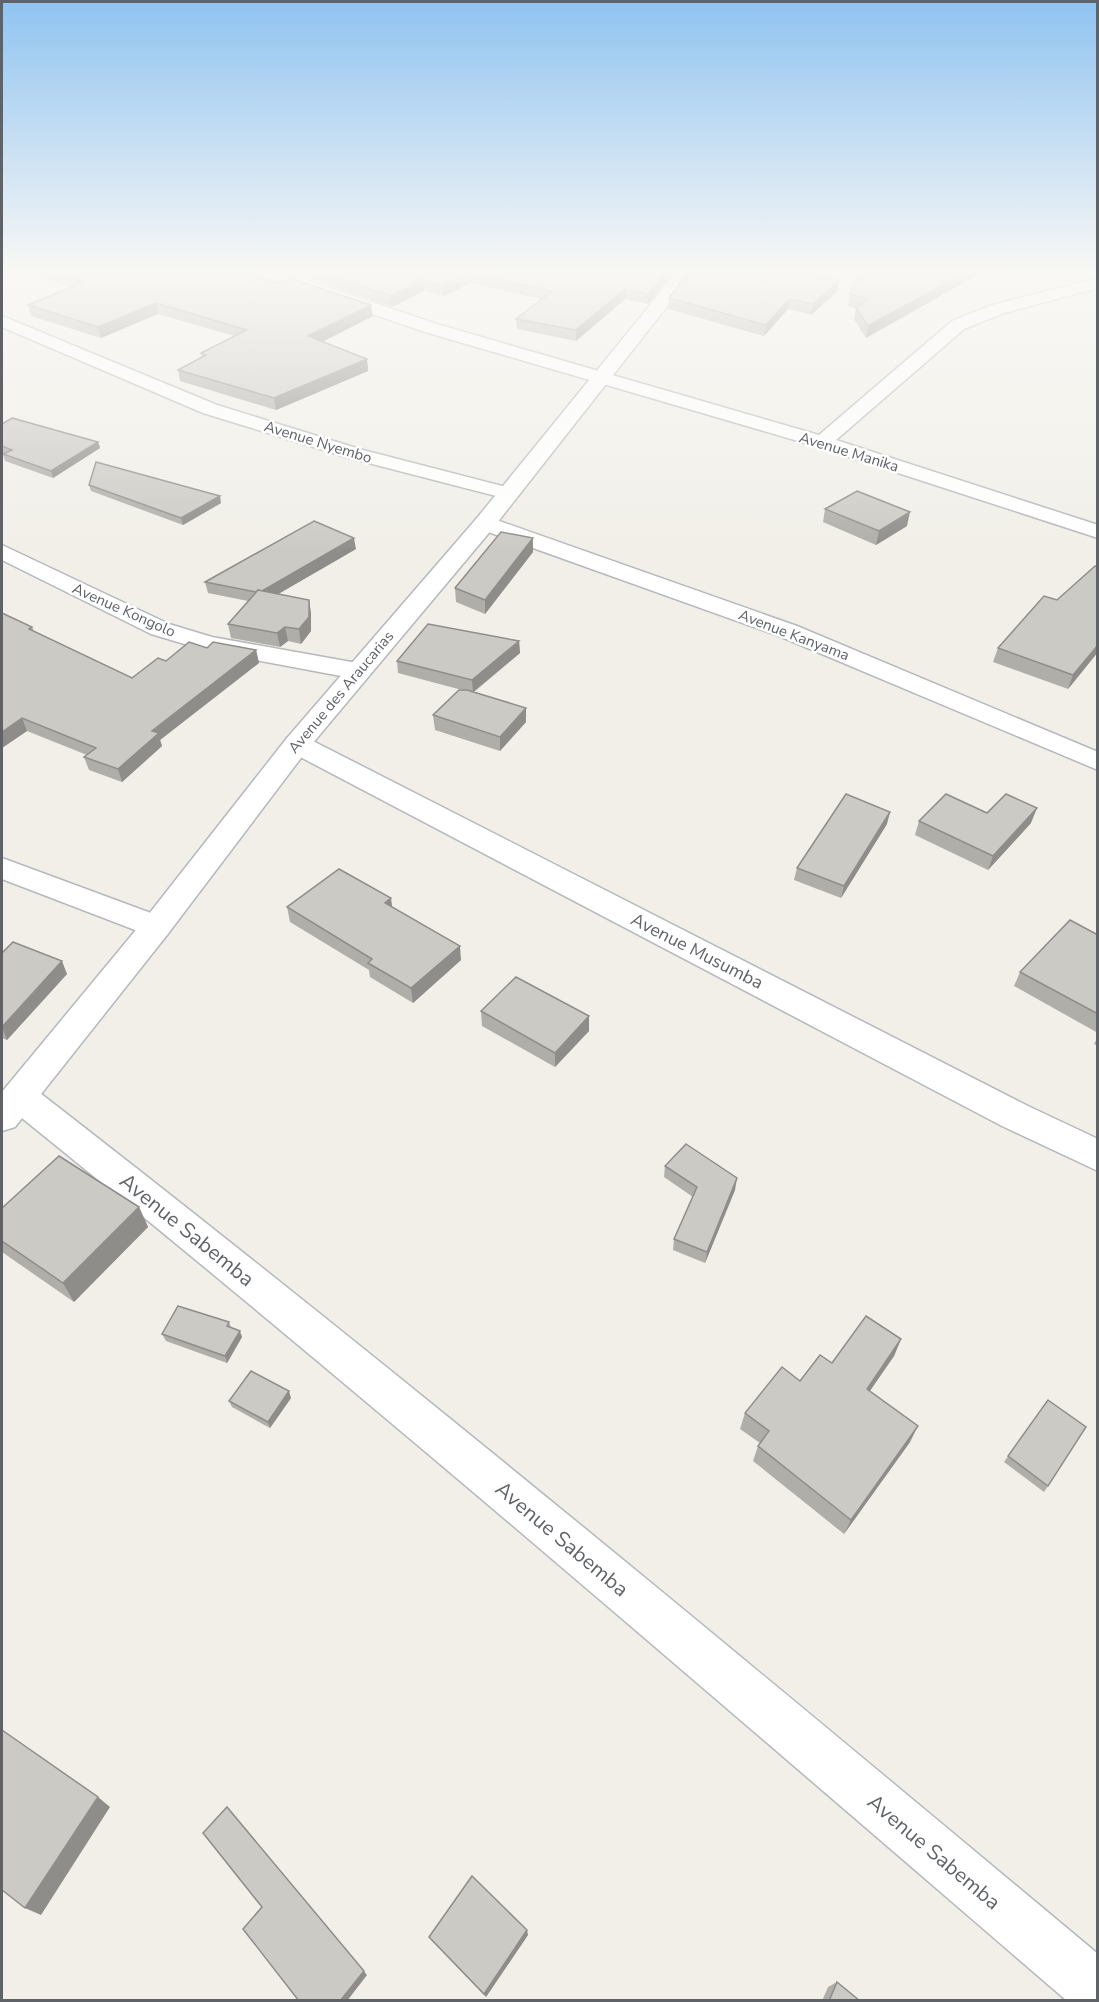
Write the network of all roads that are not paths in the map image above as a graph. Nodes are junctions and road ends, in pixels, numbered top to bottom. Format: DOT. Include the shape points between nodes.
graph roads {
  1 [pos="107,365"];
  2 [pos="554,365"];
  3 [pos="610,365"];
  4 [pos="911,365"];
  5 [pos="599,379"];
  6 [pos="822,442"];
  7 [pos="507,493"];
  8 [pos="485,523"];
  9 [pos="1093,525"];
  10 [pos="2,552"];
  11 [pos="357,671"];
  12 [pos="297,744"];
  13 [pos="1098,762"];
  14 [pos="2,868"];
  15 [pos="156,927"];
  16 [pos="10,1107"];
  17 [pos="1098,1155"];
  18 [pos="1098,1991"];
  1 -- 7 [label="street, Avenue Nyembo" via="210,409 356,454"];
  2 -- 5 [label="street, Avenue Manika"];
  3 -- 5 [label="street, Avenue des Araucarias"];
  4 -- 6 [label="street"];
  5 -- 6 [label="street, Avenue Manika"];
  5 -- 7 [label="street, Avenue des Araucarias"];
  6 -- 9 [label="street, Avenue Manika"];
  7 -- 8 [label="street, Avenue des Araucarias"];
  8 -- 11 [label="street, Avenue des Araucarias"];
  8 -- 13 [label="street, Avenue Kanyama" via="788,631"];
  10 -- 11 [label="street, Avenue Kongolo" via="160,629 218,646"];
  11 -- 12 [label="street, Avenue des Araucarias"];
  12 -- 15 [label="street, Avenue des Araucarias"];
  12 -- 17 [label="street, Avenue Musumba" via="1015,1116"];
  14 -- 15 [label="street"];
  15 -- 16 [label="street, Avenue des Araucarias"];
  16 -- 18 [label="street, Avenue Sabemba" via="163,1208 544,1522"];
}
